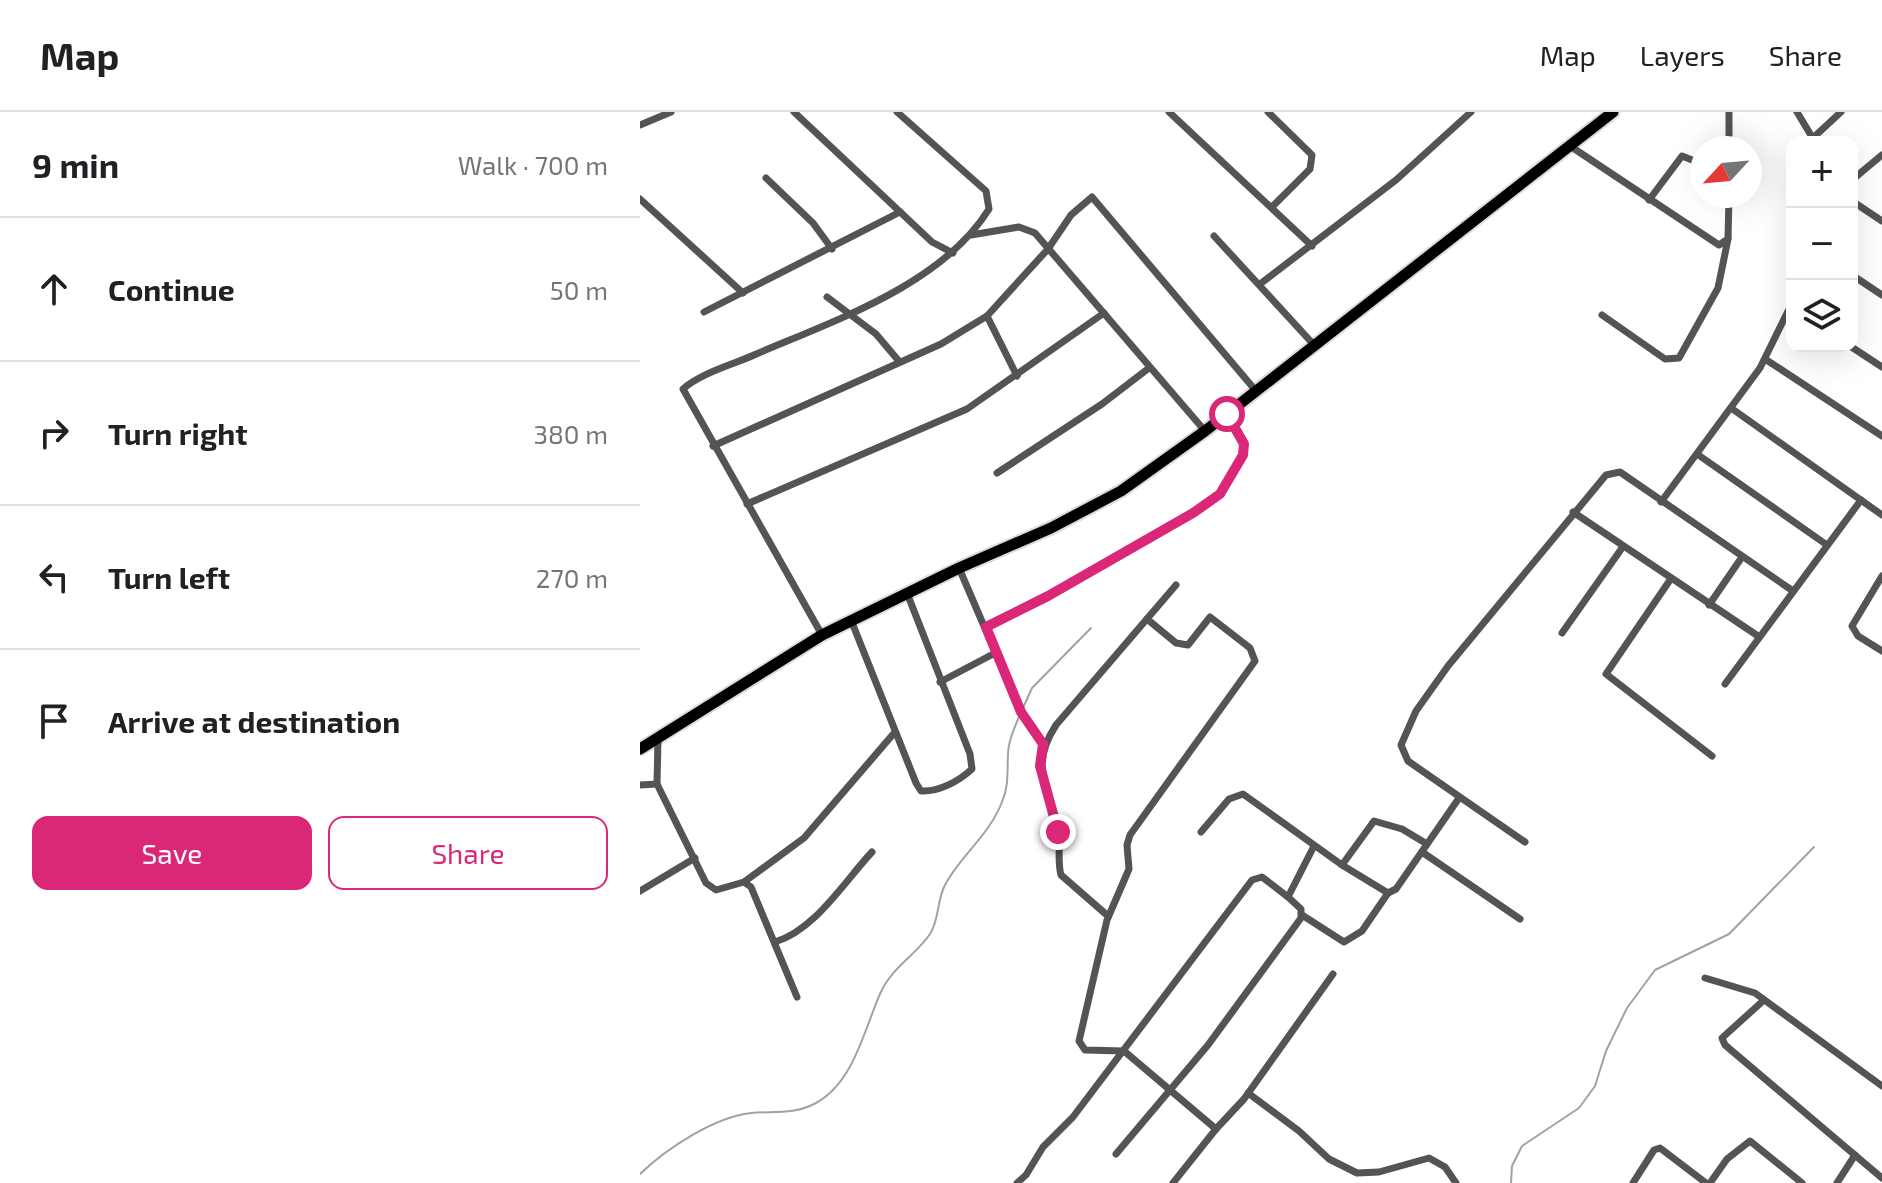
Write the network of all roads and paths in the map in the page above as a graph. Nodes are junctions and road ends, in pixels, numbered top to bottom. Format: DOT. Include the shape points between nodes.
graph roads {
  1 [pos="671,112"];
  2 [pos="794,112"];
  3 [pos="897,112"];
  4 [pos="1169,112"];
  5 [pos="1268,112"];
  6 [pos="1613,112"];
  7 [pos="1729,112"];
  8 [pos="1797,112"];
  9 [pos="1841,112"];
  10 [pos="1469,113"];
  11 [pos="640,125"];
  12 [pos="1729,136"];
  13 [pos="1812,136"];
  14 [pos="1818,136"];
  15 [pos="1570,146"];
  16 [pos="1882,155"];
  17 [pos="1690,159"];
  18 [pos="1858,175"];
  19 [pos="766,178"];
  20 [pos="640,199"];
  21 [pos="1649,200"];
  22 [pos="1858,204"];
  23 [pos="1272,207"];
  24 [pos="1729,208"];
  25 [pos="900,212"];
  26 [pos="1878,214"];
  27 [pos="1882,221"];
  28 [pos="971,235"];
  29 [pos="1214,236"];
  30 [pos="1728,239"];
  31 [pos="1312,246"];
  32 [pos="832,249"];
  33 [pos="1048,249"];
  34 [pos="953,253"];
  35 [pos="1858,279"];
  36 [pos="1260,284"];
  37 [pos="743,293"];
  38 [pos="1882,295"];
  39 [pos="827,297"];
  40 [pos="704,312"];
  41 [pos="1104,313"];
  42 [pos="848,314"];
  43 [pos="1602,315"];
  44 [pos="987,316"];
  45 [pos="1786,316"];
  46 [pos="1315,346"];
  47 [pos="1858,351"];
  48 [pos="1765,359"];
  49 [pos="898,360"];
  50 [pos="1882,367"];
  51 [pos="1149,368"];
  52 [pos="1017,376"];
  53 [pos="1256,391"];
  54 [pos="1731,408"];
  55 [pos="1227,414"];
  56 [pos="1205,431"];
  57 [pos="1882,436"];
  58 [pos="713,446"];
  59 [pos="1697,454"];
  60 [pos="997,473"];
  61 [pos="1861,500"];
  62 [pos="1661,502"];
  63 [pos="747,504"];
  64 [pos="1573,512"];
  65 [pos="1882,515"];
  66 [pos="1827,545"];
  67 [pos="1622,548"];
  68 [pos="1742,557"];
  69 [pos="959,568"];
  70 [pos="1882,576"];
  71 [pos="1670,580"];
  72 [pos="1176,585"];
  73 [pos="1793,591"];
  74 [pos="907,593"];
  75 [pos="1709,605"];
  76 [pos="1147,619"];
  77 [pos="851,620"];
  78 [pos="986,627"];
  79 [pos="1562,633"];
  80 [pos="822,635"];
  81 [pos="1758,636"];
  82 [pos="1882,651"];
  83 [pos="997,652"];
  84 [pos="940,682"];
  85 [pos="1725,684"];
  86 [pos="895,732"];
  87 [pos="658,738"];
  88 [pos="1043,744"];
  89 [pos="640,749"];
  90 [pos="1712,756"];
  91 [pos="657,784"];
  92 [pos="640,785"];
  93 [pos="1459,798"];
  94 [pos="1201,832"];
  95 [pos="1525,842"];
  96 [pos="1427,844"];
  97 [pos="1314,846"];
  98 [pos="872,852"];
  99 [pos="1422,852"];
  100 [pos="695,858"];
  101 [pos="1342,865"];
  102 [pos="640,878"];
  103 [pos="744,882"];
  104 [pos="642,890"];
  105 [pos="1388,893"];
  106 [pos="1288,897"];
  107 [pos="1302,915"];
  108 [pos="1108,916"];
  109 [pos="1520,919"];
  110 [pos="775,942"];
  111 [pos="1333,974"];
  112 [pos="1705,978"];
  113 [pos="797,997"];
  114 [pos="1764,1000"];
  115 [pos="1124,1051"];
  116 [pos="1881,1083"];
  117 [pos="1170,1091"];
  118 [pos="1248,1093"];
  119 [pos="1216,1129"];
  120 [pos="1116,1154"];
  121 [pos="1855,1155"];
  122 [pos="1882,1178"];
  123 [pos="1017,1183"];
  124 [pos="1173,1183"];
  125 [pos="1456,1183"];
  126 [pos="1633,1183"];
  127 [pos="1708,1183"];
  128 [pos="1802,1183"];
  129 [pos="1837,1183"];
  1 -- 11 [label="street"];
  2 -- 25 [label="street"];
  3 -- 28 [label="street" via="986,191 989,209"];
  4 -- 23 [label="street"];
  5 -- 23 [label="street" via="1312,155 1310,169"];
  6 -- 15 [label="main road"];
  7 -- 12 [label="street"];
  8 -- 13 [label="street"];
  9 -- 14 [label="street"];
  10 -- 31 [label="street" via="1436,148"];
  15 -- 21 [label="street"];
  15 -- 46 [label="main road"];
  16 -- 18 [label="street"];
  17 -- 21 [label="street" via="1682,156"];
  19 -- 32 [label="street"];
  20 -- 37 [label="street"];
  21 -- 30 [label="street" via="1715,243"];
  22 -- 26 [label="street"];
  23 -- 31 [label="street"];
  24 -- 30 [label="street"];
  25 -- 32 [label="street"];
  25 -- 34 [label="street" via="932,242"];
  26 -- 27 [label="street"];
  28 -- 33 [label="street" via="1027,228"];
  28 -- 34 [label="street"];
  29 -- 36 [label="street"];
  30 -- 43 [label="street" via="1718,288 1679,358 1665,359"];
  31 -- 36 [label="street"];
  32 -- 37 [label="street"];
  33 -- 41 [label="street"];
  33 -- 44 [label="street"];
  33 -- 53 [label="street" via="1071,215 1092,197"];
  34 -- 42 [label="street"];
  35 -- 38 [label="street"];
  36 -- 46 [label="street"];
  37 -- 40 [label="street"];
  39 -- 42 [label="street"];
  41 -- 51 [label="street"];
  41 -- 52 [label="street"];
  42 -- 49 [label="street" via="876,334"];
  42 -- 58 [label="street" via="683,389"];
  44 -- 49 [label="street" via="941,344"];
  44 -- 52 [label="street"];
  45 -- 48 [label="street"];
  46 -- 53 [label="main road"];
  47 -- 50 [label="street"];
  48 -- 54 [label="street"];
  48 -- 57 [label="street"];
  49 -- 58 [label="street"];
  51 -- 56 [label="street"];
  51 -- 60 [label="street"];
  52 -- 63 [label="street" via="967,409"];
  53 -- 55 [label="main road"];
  54 -- 59 [label="street"];
  54 -- 61 [label="street"];
  55 -- 56 [label="main road"];
  55 -- 78 [label="street" via="1244,444 1220,494"];
  56 -- 69 [label="main road" via="1084,512"];
  58 -- 63 [label="street"];
  59 -- 62 [label="street"];
  59 -- 66 [label="street"];
  61 -- 65 [label="street"];
  61 -- 66 [label="street"];
  62 -- 64 [label="street" via="1637,482 1613,472"];
  62 -- 68 [label="street"];
  63 -- 80 [label="street"];
  64 -- 67 [label="street"];
  64 -- 93 [label="street" via="1448,666 1416,711 1401,745 1408,761"];
  66 -- 73 [label="street"];
  67 -- 71 [label="street"];
  67 -- 79 [label="street"];
  68 -- 73 [label="street"];
  68 -- 75 [label="street"];
  69 -- 74 [label="main road"];
  69 -- 78 [label="street"];
  70 -- 82 [label="street" via="1852,626"];
  71 -- 75 [label="street"];
  71 -- 90 [label="street" via="1606,674"];
  72 -- 76 [label="street"];
  73 -- 81 [label="street"];
  74 -- 77 [label="main road"];
  74 -- 84 [label="street"];
  75 -- 81 [label="street"];
  76 -- 88 [label="street"];
  76 -- 108 [label="street" via="1176,643 1188,645 1210,617 1250,648 1255,661 1130,835 1129,869"];
  77 -- 80 [label="main road"];
  77 -- 86 [label="street"];
  78 -- 83 [label="street"];
  80 -- 87 [label="main road"];
  81 -- 85 [label="street"];
  83 -- 84 [label="street"];
  83 -- 88 [label="street" via="1021,712"];
  84 -- 86 [label="street" via="972,769 932,792 921,791"];
  86 -- 103 [label="street" via="804,838"];
  87 -- 89 [label="main road"];
  87 -- 91 [label="street"];
  88 -- 108 [label="street" via="1040,766 1058,832 1061,875"];
  91 -- 92 [label="street"];
  91 -- 100 [label="street"];
  93 -- 95 [label="street"];
  93 -- 96 [label="street"];
  94 -- 97 [label="street" via="1229,799 1243,794"];
  96 -- 99 [label="street"];
  96 -- 101 [label="street" via="1374,821"];
  97 -- 101 [label="street"];
  97 -- 106 [label="street"];
  98 -- 110 [label="street" via="809,922"];
  99 -- 105 [label="street"];
  99 -- 109 [label="street"];
  100 -- 103 [label="street" via="711,889"];
  100 -- 104 [label="street"];
  101 -- 105 [label="street"];
  102 -- 104 [label="street"];
  103 -- 110 [label="street" via="757,897"];
  105 -- 107 [label="street" via="1362,931 1344,942"];
  106 -- 107 [label="street"];
  106 -- 115 [label="street" via="1262,877 1252,880"];
  107 -- 117 [label="street"];
  108 -- 115 [label="street" via="1079,1041 1085,1050"];
  110 -- 113 [label="street"];
  111 -- 118 [label="street"];
  112 -- 114 [label="street"];
  114 -- 116 [label="street"];
  114 -- 121 [label="street" via="1722,1038 1725,1045"];
  115 -- 117 [label="street"];
  115 -- 123 [label="street"];
  117 -- 119 [label="street"];
  117 -- 120 [label="street"];
  118 -- 119 [label="street"];
  118 -- 125 [label="street" via="1341,1167 1369,1174 1429,1158 1445,1167"];
  119 -- 124 [label="street"];
  121 -- 122 [label="street"];
  121 -- 129 [label="street"];
  126 -- 127 [label="street" via="1660,1148"];
  127 -- 128 [label="street" via="1750,1141"];
}
